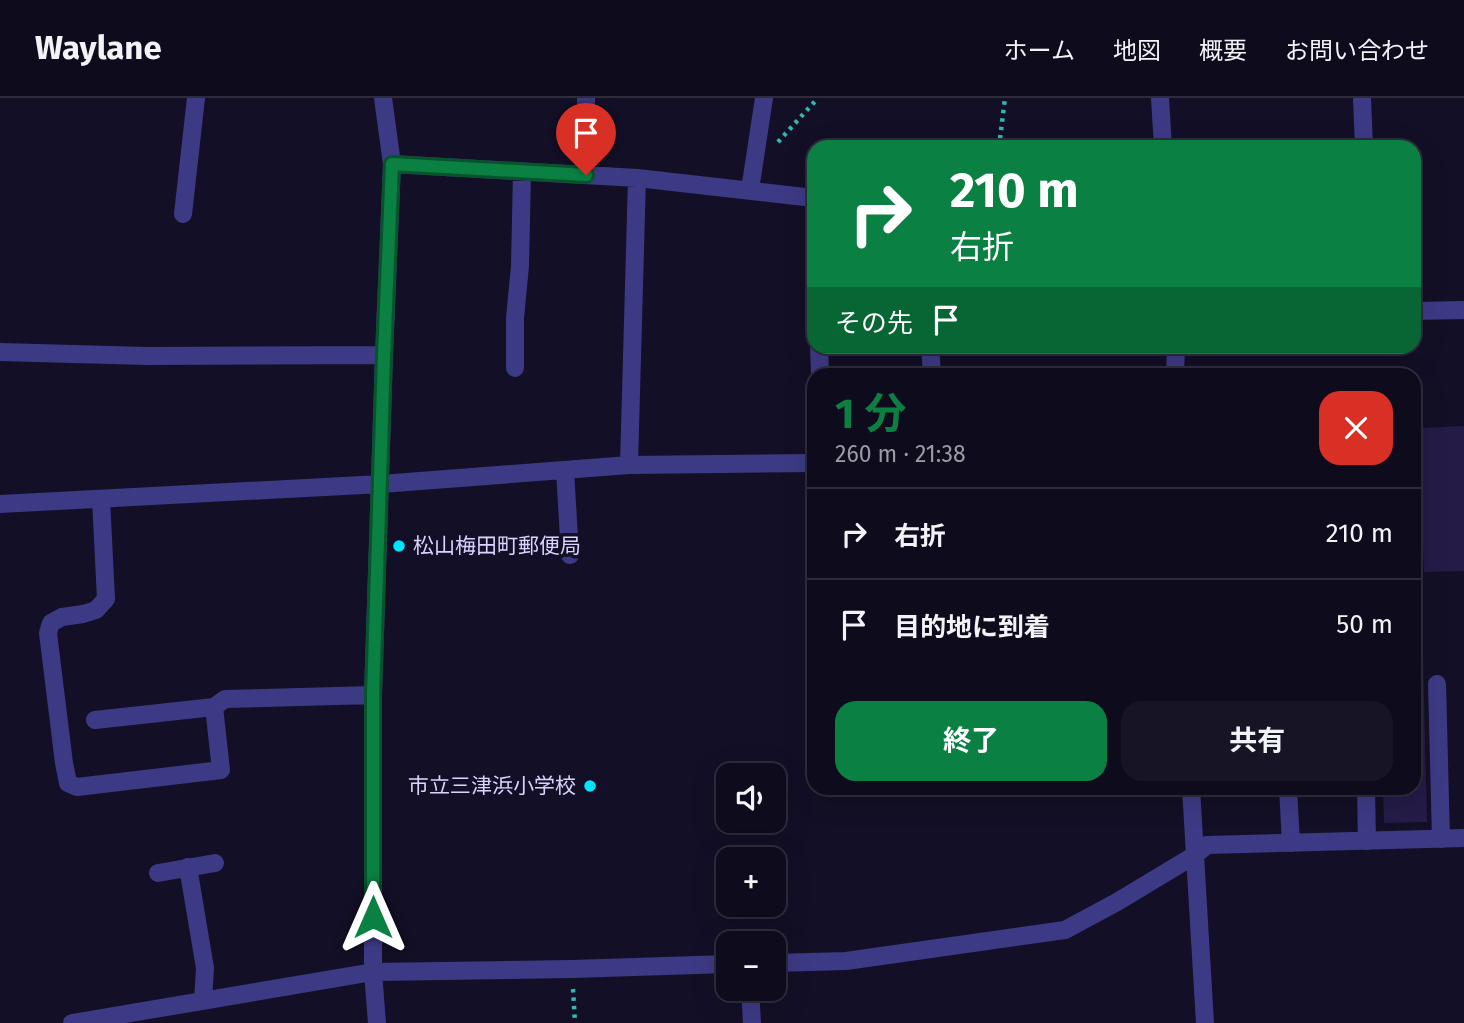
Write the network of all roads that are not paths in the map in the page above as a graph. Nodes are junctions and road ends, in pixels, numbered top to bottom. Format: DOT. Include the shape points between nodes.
graph roads {
  1 [pos="196,98"];
  2 [pos="383,98"];
  3 [pos="586,98"];
  4 [pos="764,98"];
  5 [pos="1160,98"];
  6 [pos="1362,98"];
  7 [pos="1163,140"];
  8 [pos="1364,140"];
  9 [pos="392,164"];
  10 [pos="522,172"];
  11 [pos="586,175"];
  12 [pos="638,178"];
  13 [pos="750,190"];
  14 [pos="807,197"];
  15 [pos="183,214"];
  16 [pos="1464,310"];
  17 [pos="1421,312"];
  18 [pos="0,352"];
  19 [pos="384,355"];
  20 [pos="515,368"];
  21 [pos="807,463"];
  22 [pos="629,465"];
  23 [pos="565,470"];
  24 [pos="381,484"];
  25 [pos="102,499"];
  26 [pos="0,505"];
  27 [pos="570,555"];
  28 [pos="1437,684"];
  29 [pos="373,695"];
  30 [pos="214,707"];
  31 [pos="95,720"];
  32 [pos="1191,795"];
  33 [pos="1289,795"];
  34 [pos="1366,795"];
  35 [pos="1464,838"];
  36 [pos="1441,839"];
  37 [pos="1367,841"];
  38 [pos="1291,843"];
  39 [pos="1195,855"];
  40 [pos="215,863"];
  41 [pos="188,867"];
  42 [pos="158,873"];
  43 [pos="786,963"];
  44 [pos="716,964"];
  45 [pos="373,972"];
  46 [pos="203,1001"];
  47 [pos="751,1001"];
  48 [pos="72,1023"];
  49 [pos="377,1023"];
  50 [pos="752,1023"];
  51 [pos="1205,1023"];
  1 -- 15 [label="street"];
  2 -- 9 [label="street"];
  3 -- 11 [label="street"];
  4 -- 13 [label="street"];
  5 -- 7 [label="street"];
  6 -- 8 [label="street"];
  9 -- 10 [label="street"];
  9 -- 19 [label="street"];
  10 -- 11 [label="street"];
  10 -- 20 [label="street"];
  11 -- 12 [label="street"];
  12 -- 13 [label="street"];
  12 -- 22 [label="street"];
  13 -- 14 [label="street"];
  16 -- 17 [label="street"];
  18 -- 19 [label="street"];
  19 -- 24 [label="street"];
  21 -- 22 [label="street"];
  22 -- 23 [label="street"];
  23 -- 24 [label="street"];
  23 -- 27 [label="street"];
  24 -- 25 [label="street"];
  24 -- 29 [label="street"];
  25 -- 26 [label="street"];
  25 -- 30 [label="street" via="106,599 96,610 51,623 48,633 68,783 77,787 221,770"];
  28 -- 36 [label="street"];
  29 -- 30 [label="street" via="225,699"];
  29 -- 45 [label="street"];
  30 -- 31 [label="street"];
  32 -- 39 [label="street"];
  33 -- 38 [label="street"];
  34 -- 37 [label="street"];
  35 -- 36 [label="street"];
  36 -- 37 [label="street"];
  37 -- 38 [label="street"];
  38 -- 39 [label="street" via="1207,845"];
  39 -- 43 [label="street" via="1065,930 846,961"];
  39 -- 51 [label="street"];
  40 -- 41 [label="street"];
  41 -- 42 [label="street"];
  41 -- 46 [label="street" via="205,968"];
  44 -- 45 [label="street"];
  45 -- 46 [label="street"];
  45 -- 49 [label="street"];
  46 -- 48 [label="street"];
  47 -- 50 [label="street"];
}
